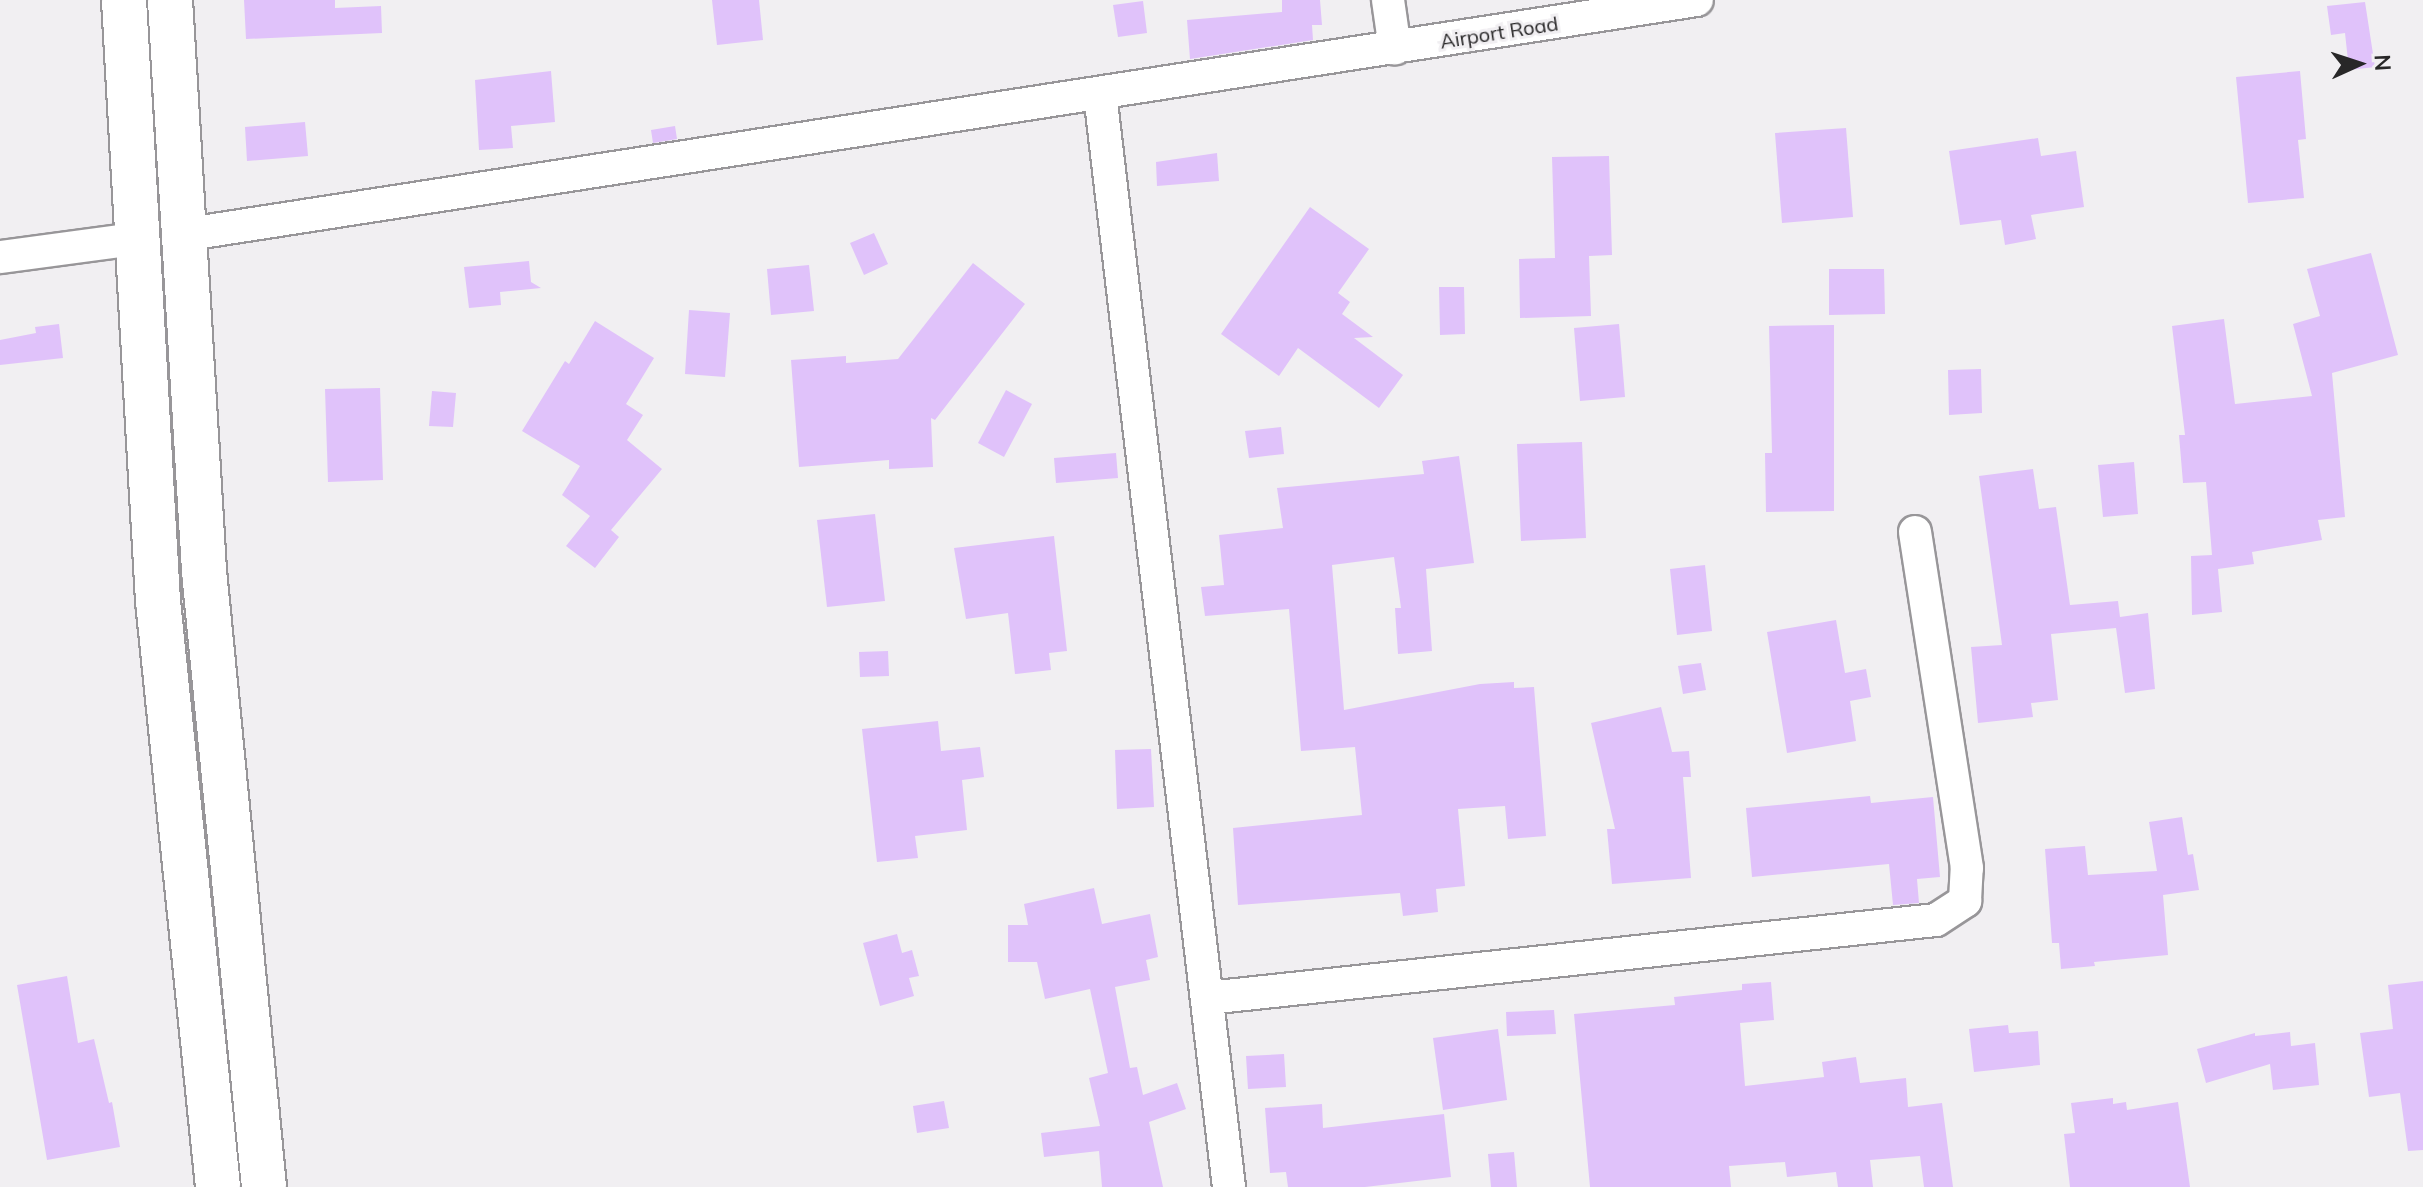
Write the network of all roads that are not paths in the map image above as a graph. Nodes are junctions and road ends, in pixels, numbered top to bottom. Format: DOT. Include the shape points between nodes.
graph roads {
  1 [pos="124,0"];
  2 [pos="170,0"];
  3 [pos="1388,0"];
  4 [pos="1697,0"];
  5 [pos="1395,49"];
  6 [pos="1100,94"];
  7 [pos="182,235"];
  8 [pos="135,239"];
  9 [pos="0,257"];
  10 [pos="1915,532"];
  11 [pos="1208,998"];
  12 [pos="218,1187"];
  13 [pos="264,1187"];
  14 [pos="1229,1187"];
  1 -- 8 [label="street"];
  2 -- 7 [label="street"];
  3 -- 5 [label="street"];
  4 -- 5 [label="street, Airport Road"];
  5 -- 6 [label="street, Airport Road"];
  6 -- 7 [label="street, Airport Road"];
  6 -- 11 [label="street"];
  7 -- 13 [label="street" via="204,571"];
  8 -- 9 [label="street"];
  8 -- 12 [label="street" via="158,601"];
  10 -- 11 [label="street" via="1967,868 1965,901 1956,908 1936,920"];
  11 -- 14 [label="street"];
}
